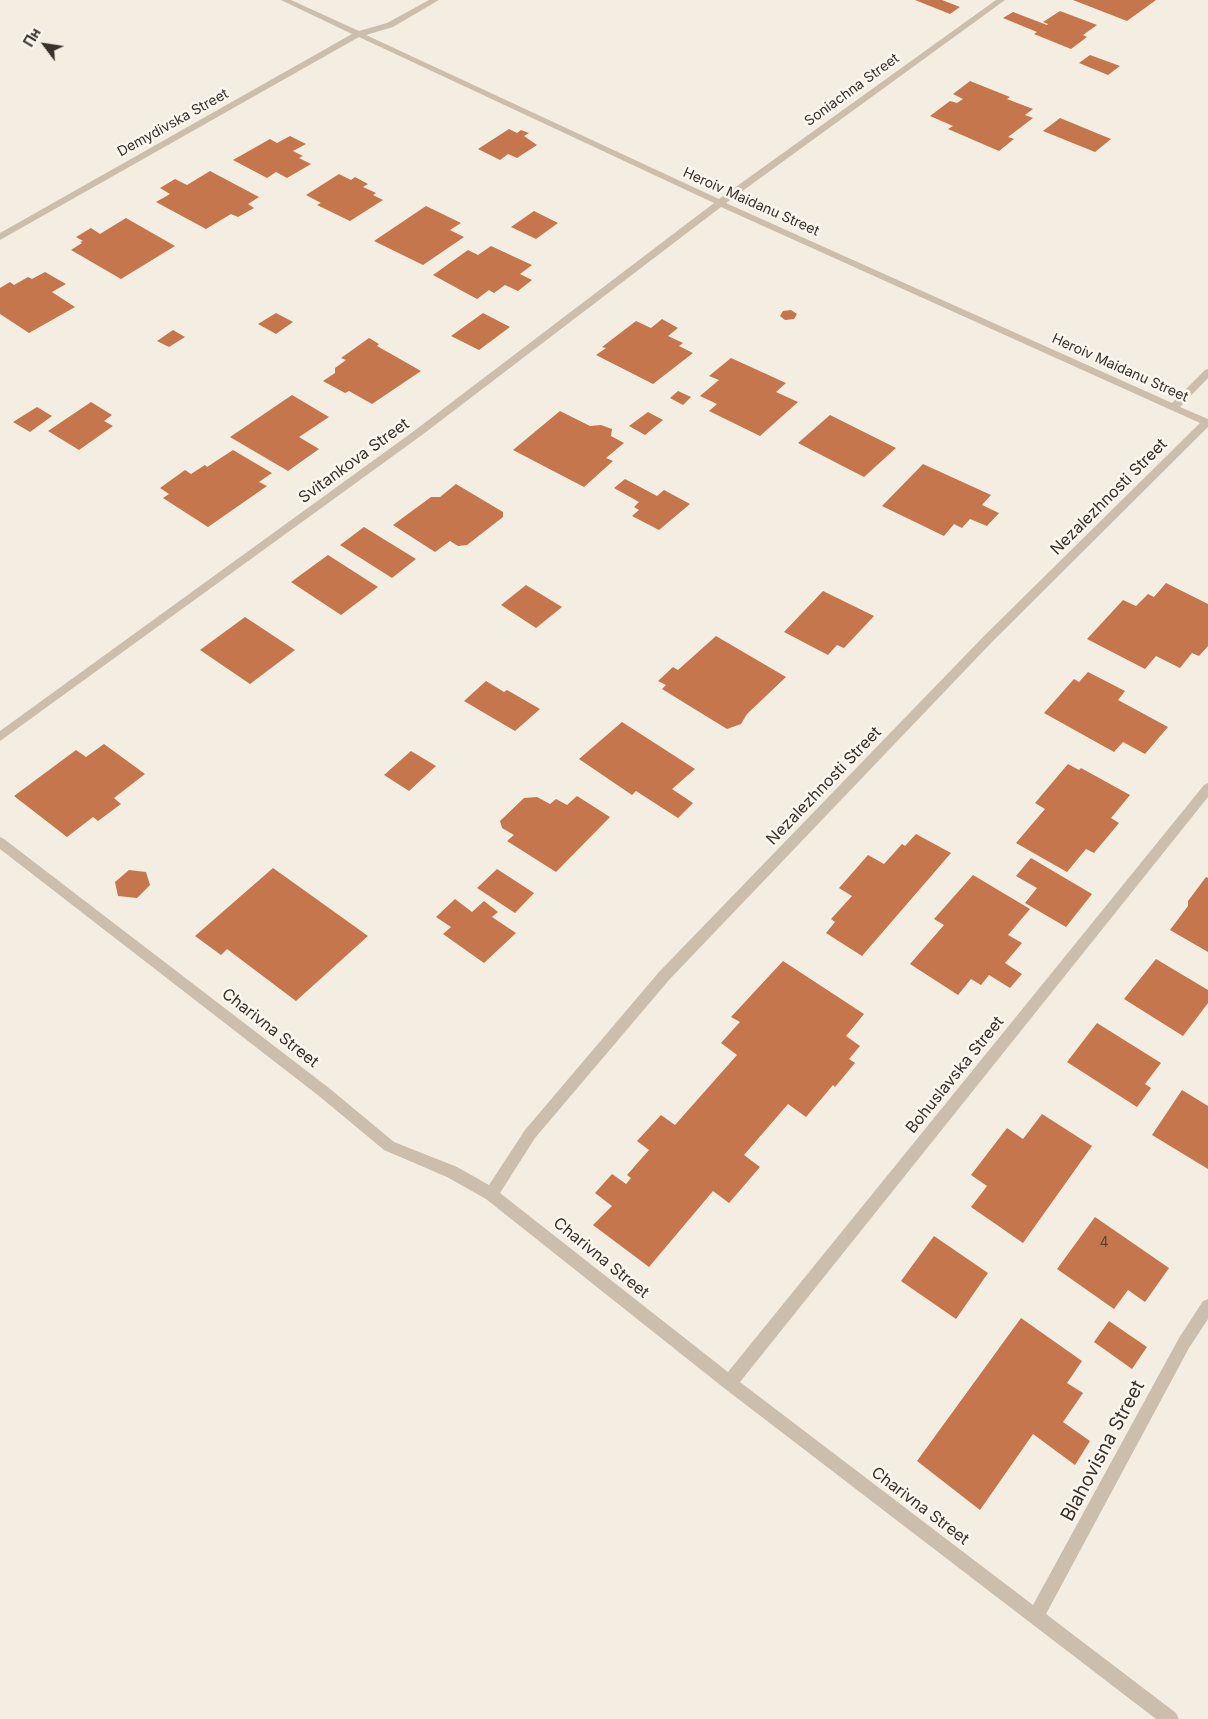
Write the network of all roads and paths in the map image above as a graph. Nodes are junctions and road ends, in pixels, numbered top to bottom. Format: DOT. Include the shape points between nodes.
graph roads {
  1 [pos="285,0"];
  2 [pos="434,0"];
  3 [pos="1000,0"];
  4 [pos="359,34"];
  5 [pos="720,203"];
  6 [pos="0,236"];
  7 [pos="1208,372"];
  8 [pos="1174,408"];
  9 [pos="1207,423"];
  10 [pos="0,737"];
  11 [pos="1208,788"];
  12 [pos="0,842"];
  13 [pos="491,1194"];
  14 [pos="1208,1306"];
  15 [pos="729,1383"];
  16 [pos="1036,1616"];
  17 [pos="1170,1719"];
  1 -- 4 [label="street, Heroiv Maidanu Street"];
  2 -- 4 [label="street, Demydivska Street" via="390,25"];
  3 -- 5 [label="street, Soniachna Street"];
  4 -- 5 [label="street, Heroiv Maidanu Street"];
  4 -- 6 [label="street, Demydivska Street"];
  5 -- 8 [label="street, Heroiv Maidanu Street"];
  5 -- 10 [label="street, Svitankova Street" via="418,433"];
  7 -- 8 [label="street"];
  8 -- 9 [label="street, Heroiv Maidanu Street"];
  9 -- 13 [label="street, Nezalezhnosti Street" via="988,639 664,976 530,1134"];
  11 -- 15 [label="street, Bohuslavska Street"];
  12 -- 13 [label="street, Charivna Street" via="324,1092 389,1146 452,1172"];
  13 -- 15 [label="street, Charivna Street"];
  14 -- 16 [label="street, Blahovisna Street" via="1184,1343"];
  15 -- 16 [label="street, Charivna Street"];
  16 -- 17 [label="street, Charivna Street"];
}
